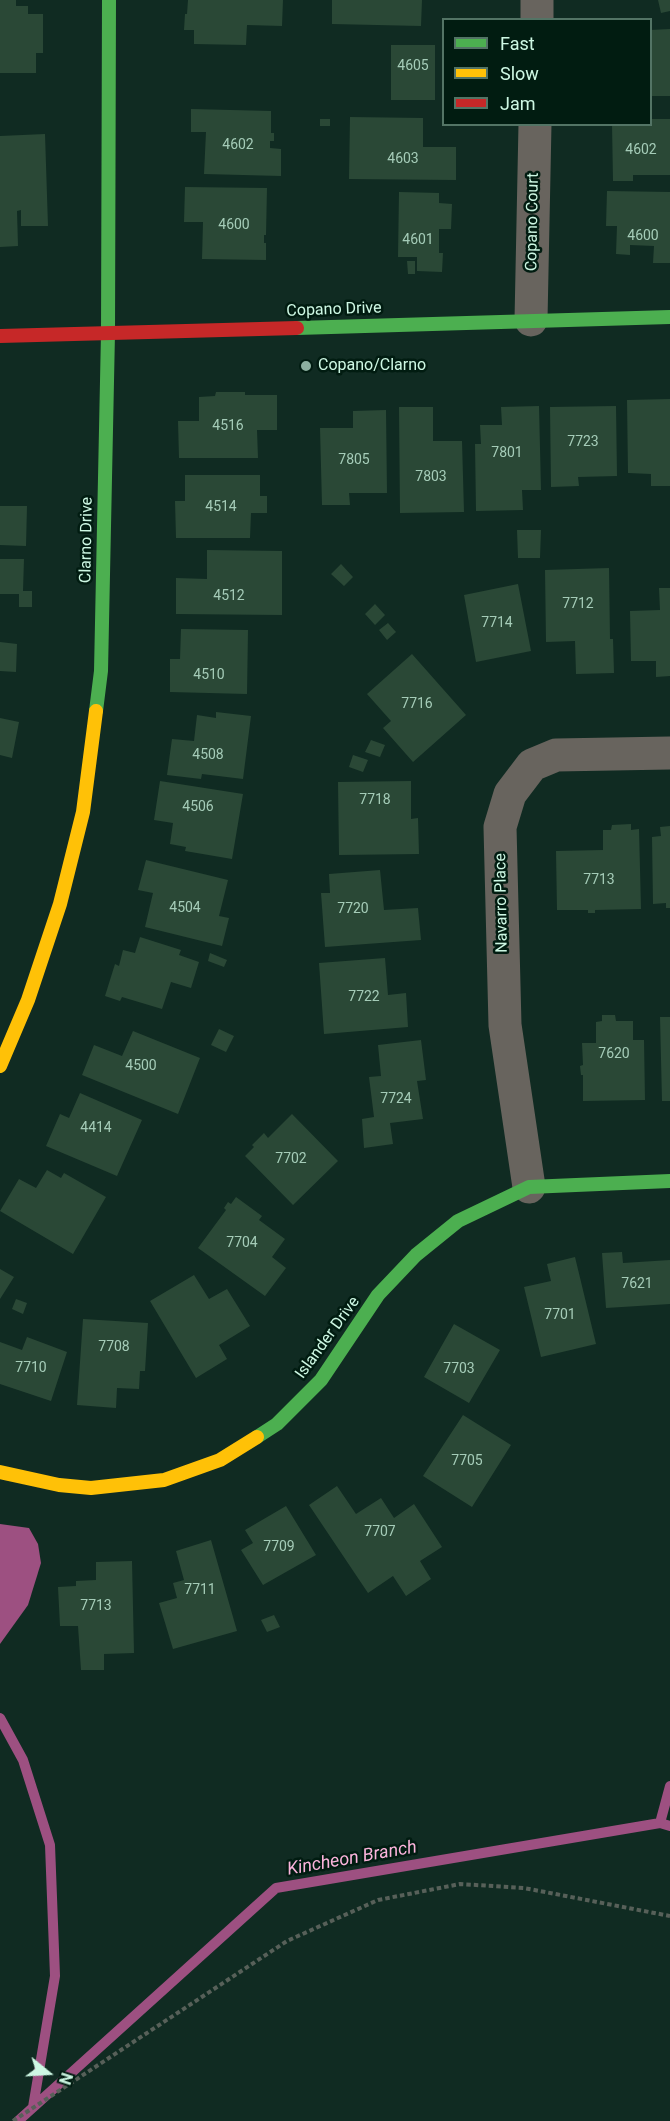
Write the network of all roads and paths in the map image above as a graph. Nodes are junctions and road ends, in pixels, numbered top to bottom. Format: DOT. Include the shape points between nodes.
graph roads {
  1 [pos="109,0"];
  2 [pos="537,0"];
  3 [pos="537,18"];
  4 [pos="535,126"];
  5 [pos="670,317"];
  6 [pos="531,320"];
  7 [pos="108,333"];
  8 [pos="0,336"];
  9 [pos="670,753"];
  10 [pos="0,1066"];
  11 [pos="670,1181"];
  12 [pos="529,1187"];
  13 [pos="0,1472"];
  14 [pos="670,1916"];
  15 [pos="13,2121"];
  1 -- 7 [label="street, Clarno Drive"];
  2 -- 3 [label="street"];
  4 -- 6 [label="street, Copano Court"];
  5 -- 6 [label="street, Copano Drive"];
  6 -- 7 [label="street, Copano Drive"];
  7 -- 8 [label="street, Copano Drive"];
  7 -- 10 [label="street, Clarno Drive" via="101,670 83,812 60,904 28,1000"];
  9 -- 12 [label="street, Navarro Place" via="556,755 532,765 510,794 500,827 506,1025"];
  11 -- 12 [label="street, Islander Drive"];
  12 -- 13 [label="street, Islander Drive" via="458,1221 416,1255 378,1295 321,1380 277,1424 220,1460 164,1480 91,1488"];
  14 -- 15 [label="path" via="524,1888 460,1884 378,1900 287,1941"];
}
